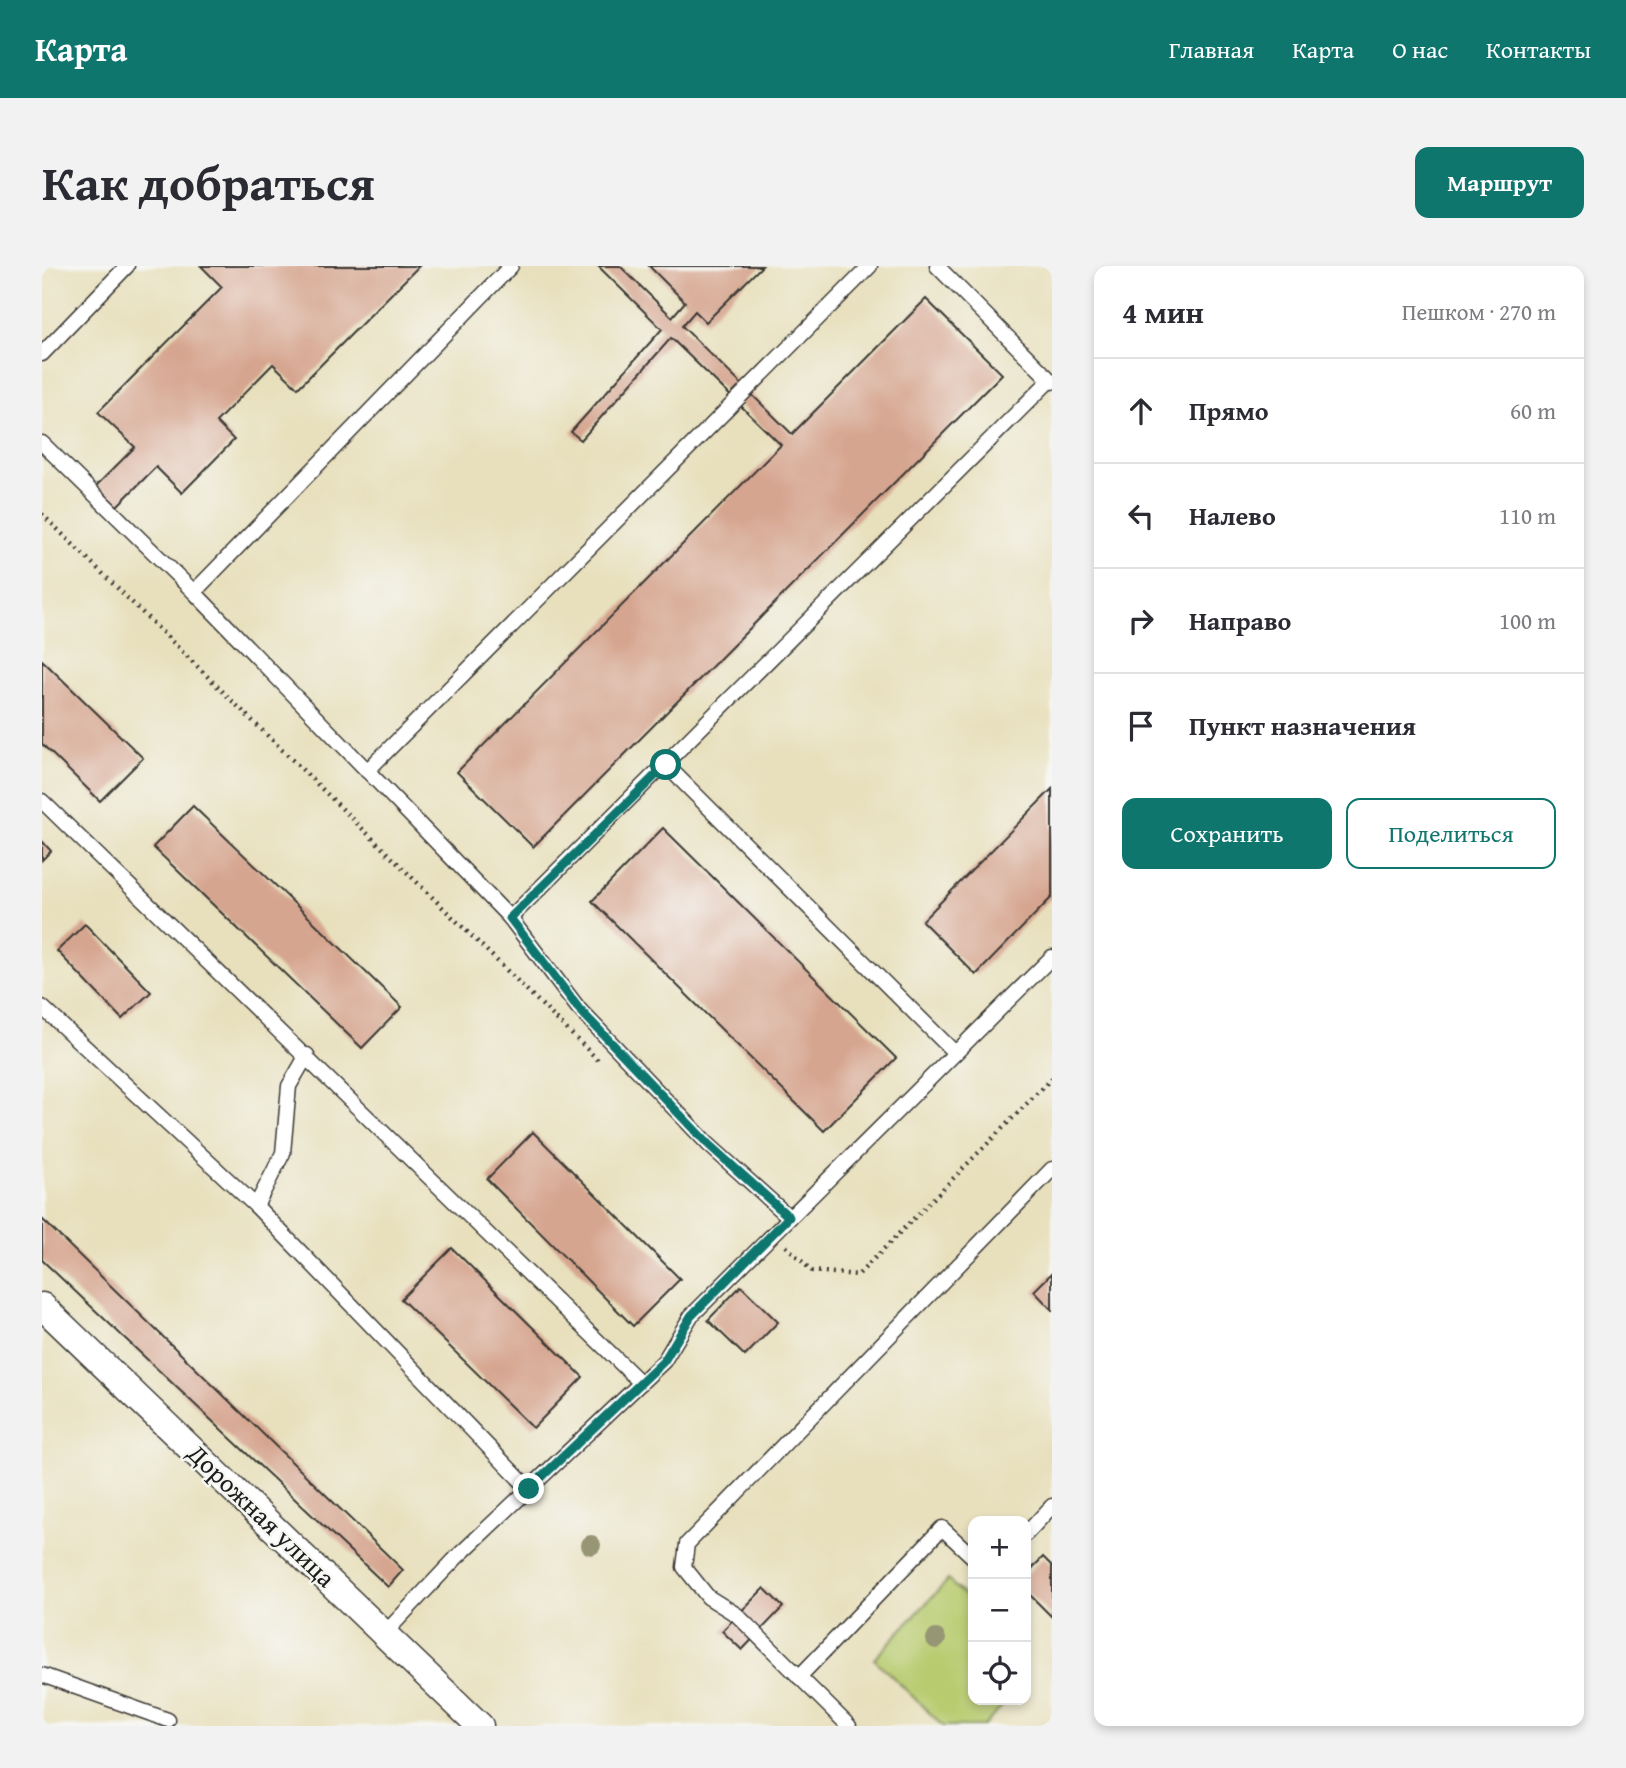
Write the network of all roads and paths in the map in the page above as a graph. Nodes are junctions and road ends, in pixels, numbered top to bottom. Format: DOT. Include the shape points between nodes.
graph roads {
  1 [pos="127,266"];
  2 [pos="511,266"];
  3 [pos="870,266"];
  4 [pos="937,266"];
  5 [pos="42,354"];
  6 [pos="1051,381"];
  7 [pos="42,443"];
  8 [pos="194,592"];
  9 [pos="666,765"];
  10 [pos="367,771"];
  11 [pos="42,801"];
  12 [pos="510,918"];
  13 [pos="1052,957"];
  14 [pos="42,1007"];
  15 [pos="955,1053"];
  16 [pos="307,1055"];
  17 [pos="1052,1169"];
  18 [pos="256,1206"];
  19 [pos="789,1217"];
  20 [pos="42,1306"];
  21 [pos="641,1383"];
  22 [pos="529,1489"];
  23 [pos="1052,1506"];
  24 [pos="1031,1529"];
  25 [pos="968,1552"];
  26 [pos="385,1633"];
  27 [pos="42,1675"];
  28 [pos="799,1677"];
  29 [pos="168,1720"];
  30 [pos="480,1726"];
  31 [pos="849,1726"];
  1 -- 5 [label="lane"];
  2 -- 8 [label="lane"];
  3 -- 10 [label="lane"];
  4 -- 6 [label="lane"];
  6 -- 9 [label="lane"];
  7 -- 8 [label="lane"];
  8 -- 10 [label="lane"];
  9 -- 12 [label="lane"];
  9 -- 15 [label="lane"];
  10 -- 12 [label="lane"];
  11 -- 16 [label="lane"];
  12 -- 19 [label="lane" via="579,1009 708,1144"];
  13 -- 15 [label="lane"];
  14 -- 18 [label="lane"];
  15 -- 19 [label="lane"];
  16 -- 18 [label="lane" via="289,1086 283,1153"];
  16 -- 21 [label="lane"];
  17 -- 28 [label="lane" via="687,1544 684,1567 697,1586 737,1615"];
  18 -- 22 [label="lane"];
  19 -- 21 [label="lane" via="691,1316 664,1361"];
  20 -- 26 [label="street, Дорожная улица"];
  21 -- 22 [label="lane"];
  22 -- 26 [label="lane"];
  23 -- 24 [label="lane"];
  25 -- 28 [label="lane" via="942,1528"];
  26 -- 30 [label="street, Дорожная улица"];
  27 -- 29 [label="lane"];
  28 -- 31 [label="lane"];
}
